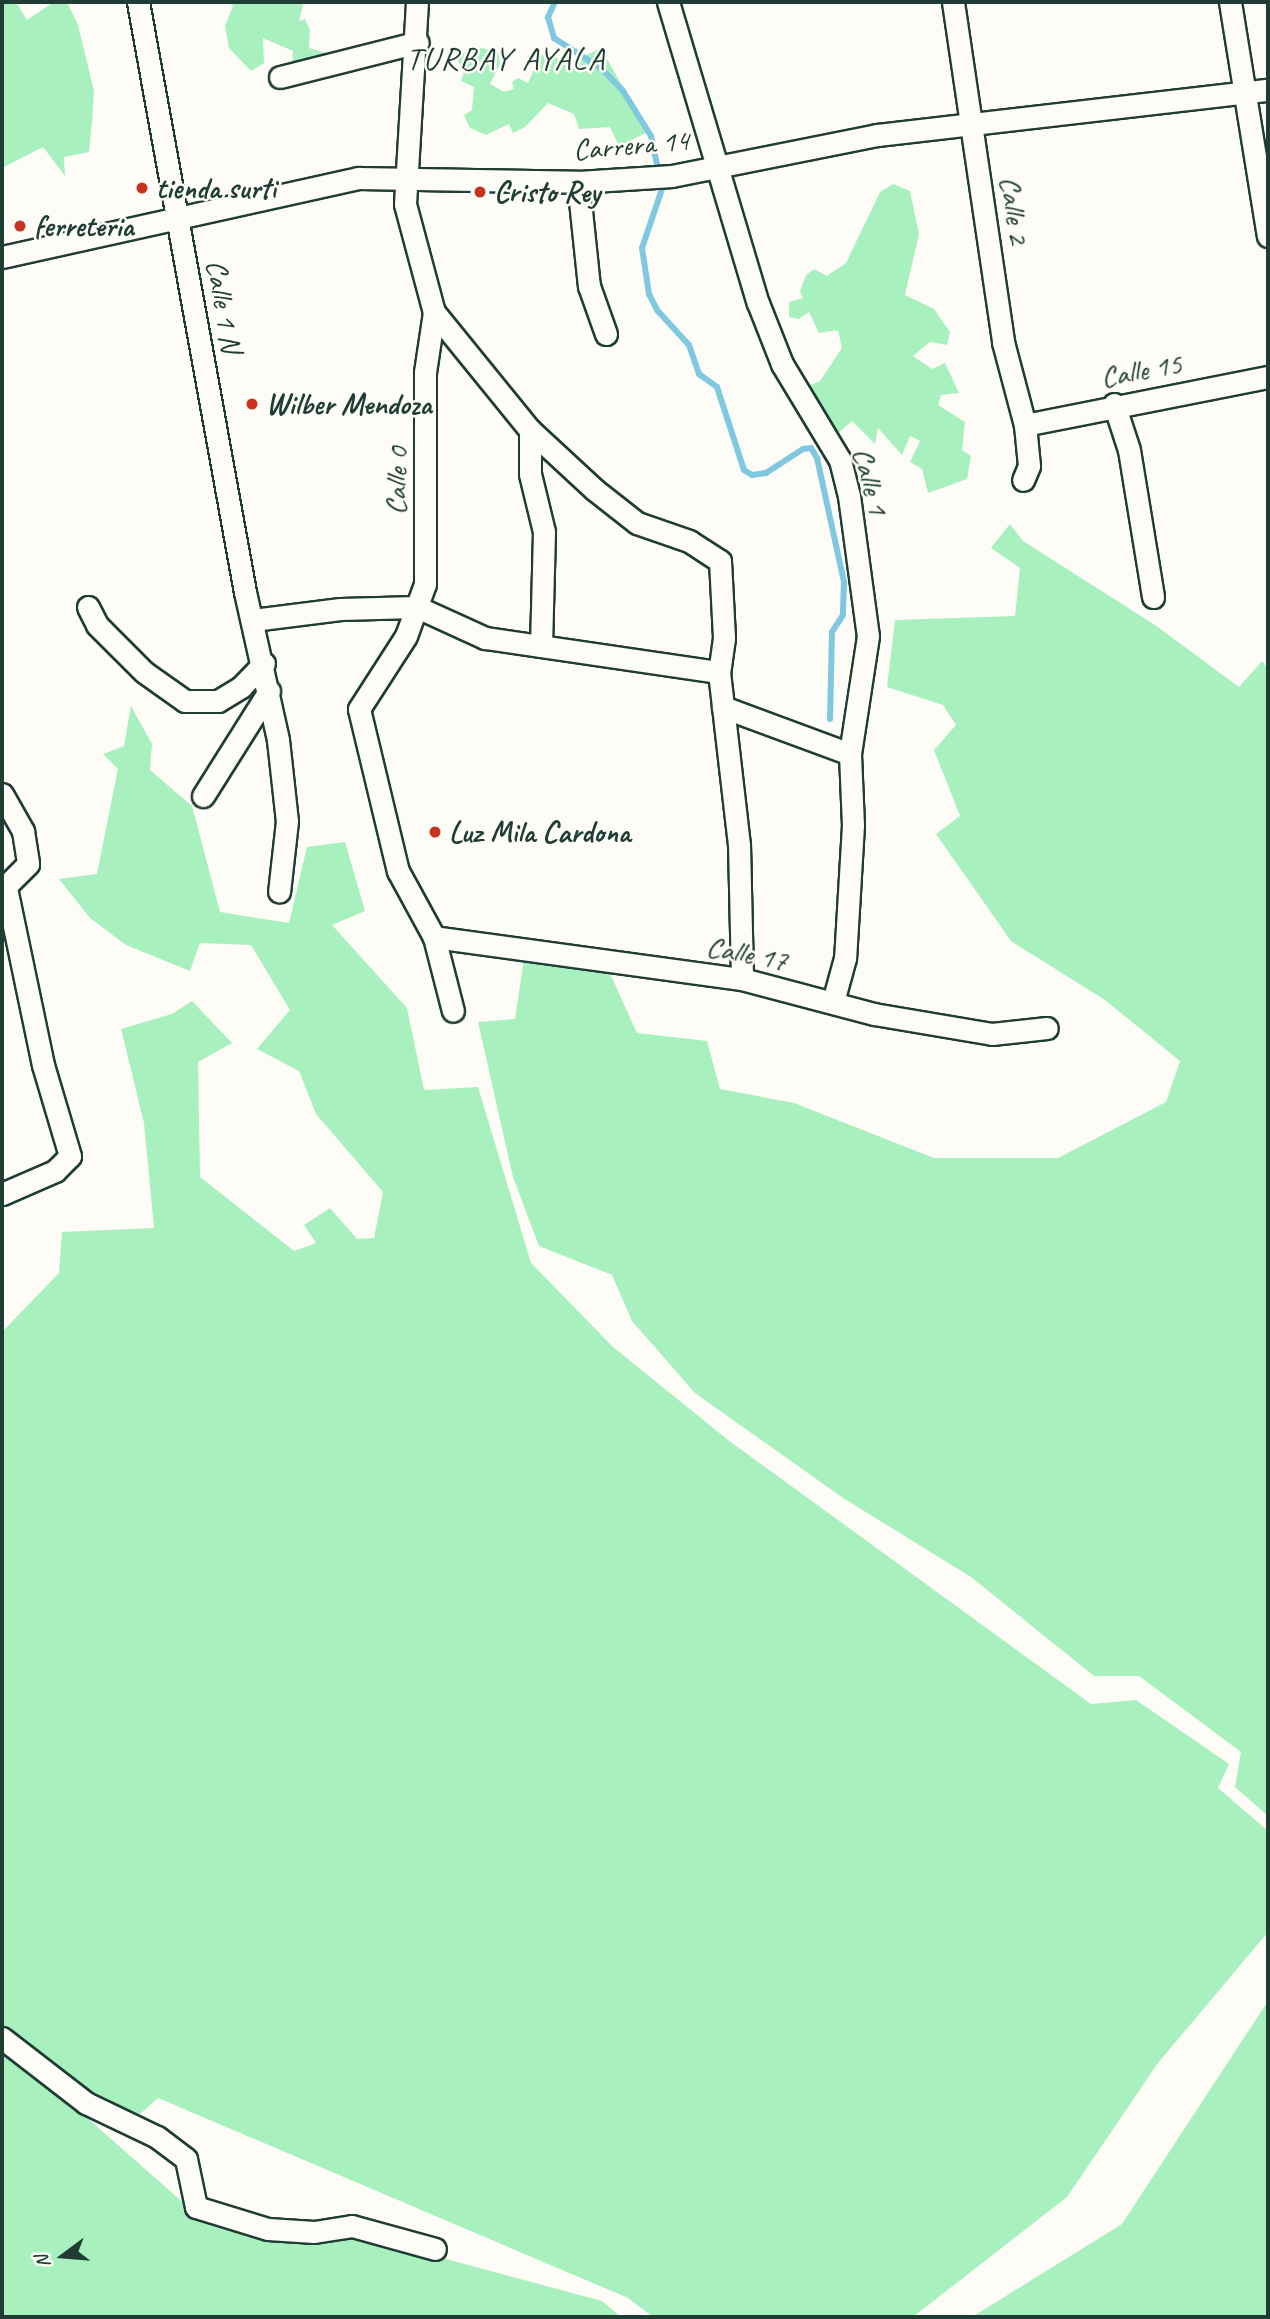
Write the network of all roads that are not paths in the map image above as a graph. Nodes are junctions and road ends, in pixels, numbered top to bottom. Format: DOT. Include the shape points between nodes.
graph roads {
  1 [pos="138,2"];
  2 [pos="417,2"];
  3 [pos="668,2"];
  4 [pos="953,2"];
  5 [pos="1230,2"];
  6 [pos="418,43"];
  7 [pos="280,78"];
  8 [pos="1268,90"];
  9 [pos="1245,92"];
  10 [pos="973,123"];
  11 [pos="717,167"];
  12 [pos="405,176"];
  13 [pos="578,181"];
  14 [pos="179,215"];
  15 [pos="1268,236"];
  16 [pos="2,257"];
  17 [pos="434,312"];
  18 [pos="606,334"];
  19 [pos="1268,377"];
  20 [pos="1114,404"];
  21 [pos="1026,425"];
  22 [pos="530,430"];
  23 [pos="1023,480"];
  24 [pos="1153,597"];
  25 [pos="88,607"];
  26 [pos="417,607"];
  27 [pos="253,620"];
  28 [pos="541,646"];
  29 [pos="264,663"];
  30 [pos="719,672"];
  31 [pos="269,691"];
  32 [pos="723,707"];
  33 [pos="850,754"];
  34 [pos="2,794"];
  35 [pos="203,796"];
  36 [pos="4,889"];
  37 [pos="279,892"];
  38 [pos="434,937"];
  39 [pos="742,979"];
  40 [pos="833,1002"];
  41 [pos="453,1012"];
  42 [pos="1047,1028"];
  43 [pos="2,1194"];
  44 [pos="2,2038"];
  45 [pos="435,2249"];
  1 -- 14 [label="street, Calle 1 N"];
  2 -- 6 [label="street, Calle 0"];
  3 -- 11 [label="street, Calle 1"];
  4 -- 10 [label="street, Calle 2"];
  5 -- 9 [label="street"];
  6 -- 7 [label="street"];
  6 -- 12 [label="street, Calle 0"];
  8 -- 9 [label="street, Carrera 14"];
  9 -- 10 [label="street, Carrera 14"];
  9 -- 15 [label="street"];
  10 -- 11 [label="street, Carrera 14" via="877,135"];
  10 -- 21 [label="street, Calle 2" via="1003,342"];
  11 -- 13 [label="street, Carrera 14" via="672,176"];
  11 -- 33 [label="street, Calle 1" via="736,237 782,365 801,400 824,427 840,460 849,496 869,636"];
  12 -- 13 [label="street, Carrera 14"];
  12 -- 14 [label="street, Carrera 14" via="358,178"];
  12 -- 17 [label="street, Calle 0" via="412,243"];
  13 -- 18 [label="street" via="589,286"];
  14 -- 16 [label="street, Carrera 14"];
  14 -- 27 [label="street, Calle 1 N"];
  17 -- 22 [label="street"];
  17 -- 26 [label="street, Calle 0" via="425,372 425,584"];
  19 -- 20 [label="street, Calle 15"];
  20 -- 21 [label="street, Calle 15"];
  20 -- 24 [label="street" via="1129,450"];
  21 -- 23 [label="street, Calle 2" via="1029,466"];
  22 -- 28 [label="street" via="530,474 544,532"];
  22 -- 30 [label="street" via="637,523 714,554 720,561 724,598"];
  25 -- 29 [label="street" via="97,625 144,672 185,701 218,701 241,687"];
  26 -- 27 [label="street" via="340,609"];
  26 -- 28 [label="street" via="485,638"];
  26 -- 38 [label="street, Calle 0" via="406,636 359,709 398,872"];
  27 -- 29 [label="street, Calle 1 N"];
  28 -- 30 [label="street"];
  29 -- 31 [label="street, Calle 1 N"];
  30 -- 32 [label="street"];
  31 -- 35 [label="street"];
  31 -- 37 [label="street, Calle 1 N" via="288,821"];
  32 -- 33 [label="street"];
  32 -- 39 [label="street" via="739,844"];
  33 -- 40 [label="street, Calle 1" via="853,825 845,958"];
  34 -- 36 [label="street" via="23,831 28,864"];
  36 -- 43 [label="street" via="43,1065 70,1156 55,1171"];
  38 -- 39 [label="street, Calle 17"];
  38 -- 41 [label="street, Calle 0"];
  39 -- 40 [label="street, Calle 17"];
  40 -- 42 [label="street, Calle 17" via="992,1034"];
  44 -- 45 [label="street" via="86,2103 157,2137 186,2158 197,2207 268,2229 314,2232 352,2226"];
}
